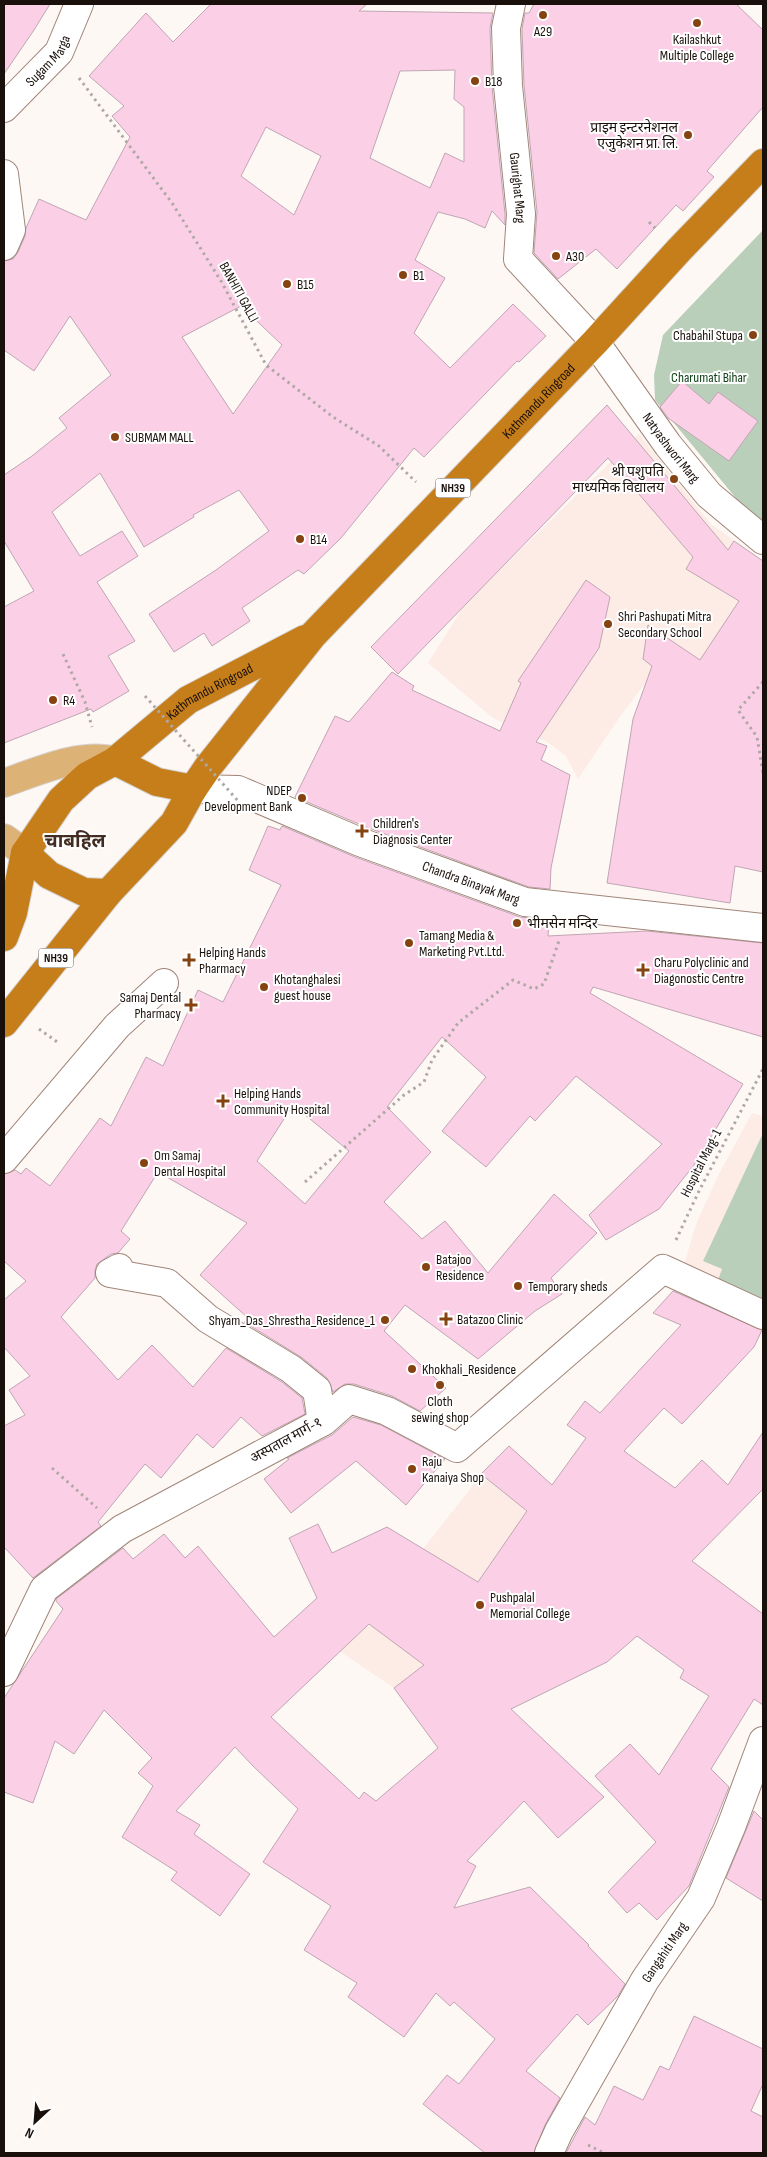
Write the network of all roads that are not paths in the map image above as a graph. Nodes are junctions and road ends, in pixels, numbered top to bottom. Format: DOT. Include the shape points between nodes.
graph roads {
  1 [pos="79,4"];
  2 [pos="511,4"];
  3 [pos="4,108"];
  4 [pos="762,166"];
  5 [pos="4,174"];
  6 [pos="4,246"];
  7 [pos="595,342"];
  8 [pos="763,540"];
  9 [pos="313,634"];
  10 [pos="108,759"];
  11 [pos="4,783"];
  12 [pos="193,789"];
  13 [pos="14,846"];
  14 [pos="108,893"];
  15 [pos="763,928"];
  16 [pos="4,937"];
  17 [pos="164,983"];
  18 [pos="4,1023"];
  19 [pos="4,1159"];
  20 [pos="119,1268"];
  21 [pos="763,1315"];
  22 [pos="322,1422"];
  23 [pos="4,1672"];
  24 [pos="763,1741"];
  25 [pos="549,2153"];
  1 -- 3 [label="street, Sugam Marga" via="59,52"];
  2 -- 7 [label="street, Gaurighat Marg" via="506,28 508,86 521,214 518,259"];
  4 -- 7 [label="highway, Kathmandu Ringroad / NH39"];
  5 -- 6 [label="street" via="11,230"];
  7 -- 8 [label="street, Natyashwori Marg" via="668,445 709,495"];
  7 -- 9 [label="highway, Kathmandu Ringroad / NH39"];
  9 -- 10 [label="highway, Kathmandu Ringroad / NH39" via="188,700"];
  9 -- 12 [label="highway, Kathmandu Ringroad / NH39"];
  10 -- 11 [label="main road" via="57,765"];
  10 -- 12 [label="highway" via="157,782"];
  10 -- 13 [label="highway, Kathmandu Ringroad / NH39"];
  12 -- 14 [label="highway, Kathmandu Ringroad / NH39" via="174,824"];
  12 -- 15 [label="street, Chandra Binayak Marg" via="238,790 360,842 525,902"];
  13 -- 14 [label="highway" via="49,875 84,892"];
  13 -- 16 [label="highway, Kathmandu Ringroad / NH39" via="13,913"];
  14 -- 18 [label="highway, Kathmandu Ringroad / NH39"];
  17 -- 19 [label="street" via="117,1026"];
  20 -- 22 [label="street" via="110,1273 167,1283 208,1319 291,1369 317,1390"];
  21 -- 22 [label="street, अस्पताल मार्ग-१" via="663,1269 457,1448 387,1411 349,1398"];
  22 -- 23 [label="street, अस्पताल मार्ग-१" via="122,1529 44,1589"];
  24 -- 25 [label="street, Gangahiti Marg" via="701,1898 645,1980 558,2130"];
}
